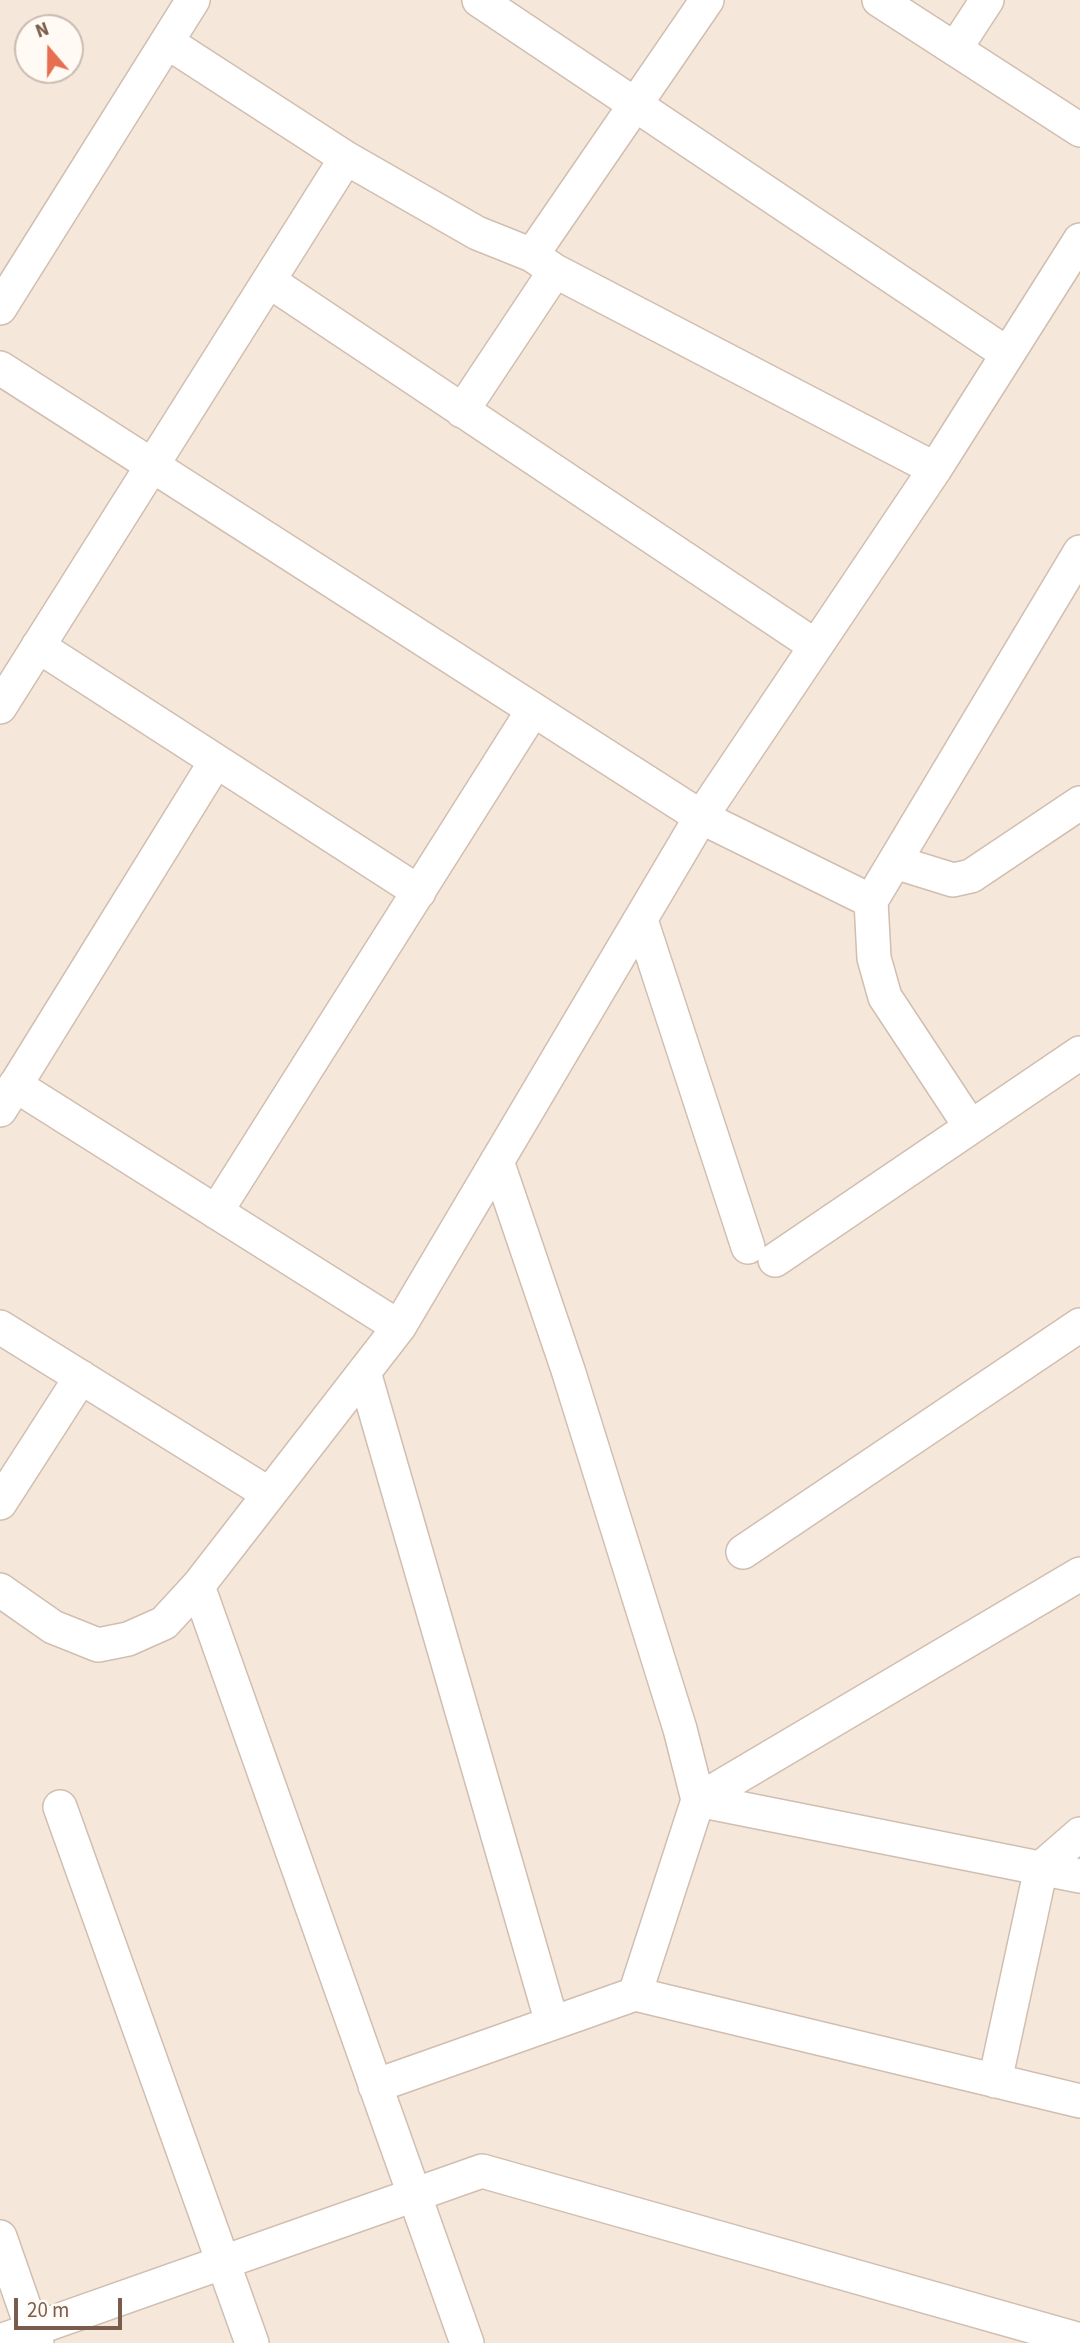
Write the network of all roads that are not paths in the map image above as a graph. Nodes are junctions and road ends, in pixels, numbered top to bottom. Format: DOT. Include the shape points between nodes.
graph roads {
  1 [pos="193,0"];
  2 [pos="479,0"];
  3 [pos="707,0"];
  4 [pos="879,0"];
  5 [pos="987,0"];
  6 [pos="167,42"];
  7 [pos="955,50"];
  8 [pos="635,104"];
  9 [pos="1080,130"];
  10 [pos="346,158"];
  11 [pos="1080,240"];
  12 [pos="544,263"];
  13 [pos="269,281"];
  14 [pos="0,308"];
  15 [pos="1006,353"];
  16 [pos="0,368"];
  17 [pos="462,411"];
  18 [pos="152,466"];
  19 [pos="935,469"];
  20 [pos="1080,552"];
  21 [pos="814,645"];
  22 [pos="38,646"];
  23 [pos="0,707"];
  24 [pos="533,710"];
  25 [pos="216,761"];
  26 [pos="1080,803"];
  27 [pos="701,817"];
  28 [pos="895,862"];
  29 [pos="419,891"];
  30 [pos="871,901"];
  31 [pos="641,920"];
  32 [pos="1080,1054"];
  33 [pos="7,1098"];
  34 [pos="970,1126"];
  35 [pos="498,1161"];
  36 [pos="216,1212"];
  37 [pos="1080,1325"];
  38 [pos="0,1327"];
  39 [pos="399,1327"];
  40 [pos="364,1372"];
  41 [pos="81,1377"];
  42 [pos="269,1494"];
  43 [pos="0,1503"];
  44 [pos="743,1552"];
  45 [pos="1080,1574"];
  46 [pos="198,1586"];
  47 [pos="0,1590"];
  48 [pos="698,1800"];
  49 [pos="60,1807"];
  50 [pos="1080,1834"];
  51 [pos="1041,1868"];
  52 [pos="1080,1876"];
  53 [pos="635,1994"];
  54 [pos="552,2024"];
  55 [pos="995,2081"];
  56 [pos="375,2087"];
  57 [pos="1080,2101"];
  58 [pos="414,2194"];
  59 [pos="0,2237"];
  60 [pos="223,2262"];
  61 [pos="34,2336"];
  62 [pos="1080,2340"];
  63 [pos="0,2341"];
  64 [pos="252,2343"];
  65 [pos="467,2343"];
  1 -- 6 [label="street"];
  2 -- 8 [label="street"];
  3 -- 8 [label="street"];
  4 -- 7 [label="street"];
  5 -- 7 [label="street"];
  6 -- 10 [label="street"];
  6 -- 14 [label="street"];
  7 -- 9 [label="street"];
  8 -- 12 [label="street"];
  8 -- 15 [label="street"];
  10 -- 12 [label="street" via="477,233"];
  10 -- 13 [label="street"];
  11 -- 15 [label="street"];
  12 -- 17 [label="street"];
  12 -- 19 [label="street"];
  13 -- 17 [label="street"];
  13 -- 18 [label="street"];
  15 -- 19 [label="street"];
  16 -- 18 [label="street"];
  17 -- 21 [label="street"];
  18 -- 22 [label="street"];
  18 -- 24 [label="street"];
  19 -- 21 [label="street"];
  20 -- 28 [label="street"];
  21 -- 27 [label="street"];
  22 -- 23 [label="street"];
  22 -- 25 [label="street"];
  24 -- 27 [label="street"];
  24 -- 29 [label="street"];
  25 -- 29 [label="street"];
  25 -- 33 [label="street"];
  26 -- 28 [label="street" via="971,876 953,880"];
  27 -- 30 [label="street"];
  27 -- 31 [label="street"];
  28 -- 30 [label="street"];
  29 -- 36 [label="street"];
  30 -- 34 [label="street" via="874,957 885,997"];
  31 -- 34 [label="street" via="761,1253"];
  31 -- 35 [label="street"];
  32 -- 34 [label="street"];
  33 -- 36 [label="street"];
  35 -- 39 [label="street"];
  35 -- 48 [label="street" via="568,1370"];
  36 -- 39 [label="street"];
  37 -- 44 [label="street"];
  38 -- 41 [label="street"];
  39 -- 40 [label="street"];
  40 -- 42 [label="street"];
  40 -- 54 [label="street"];
  41 -- 42 [label="street"];
  41 -- 43 [label="street"];
  42 -- 46 [label="street"];
  45 -- 48 [label="street"];
  46 -- 47 [label="street" via="164,1623 128,1639 98,1645 53,1627"];
  46 -- 56 [label="street"];
  48 -- 51 [label="street"];
  48 -- 53 [label="street"];
  49 -- 60 [label="street"];
  50 -- 51 [label="street"];
  51 -- 52 [label="street"];
  51 -- 55 [label="street"];
  53 -- 54 [label="street"];
  53 -- 55 [label="street"];
  54 -- 56 [label="street"];
  55 -- 57 [label="street"];
  56 -- 58 [label="street"];
  58 -- 60 [label="street"];
  58 -- 62 [label="street" via="481,2171"];
  58 -- 65 [label="street"];
  59 -- 61 [label="street"];
  60 -- 61 [label="street"];
  60 -- 64 [label="street"];
  61 -- 63 [label="street"];
}
